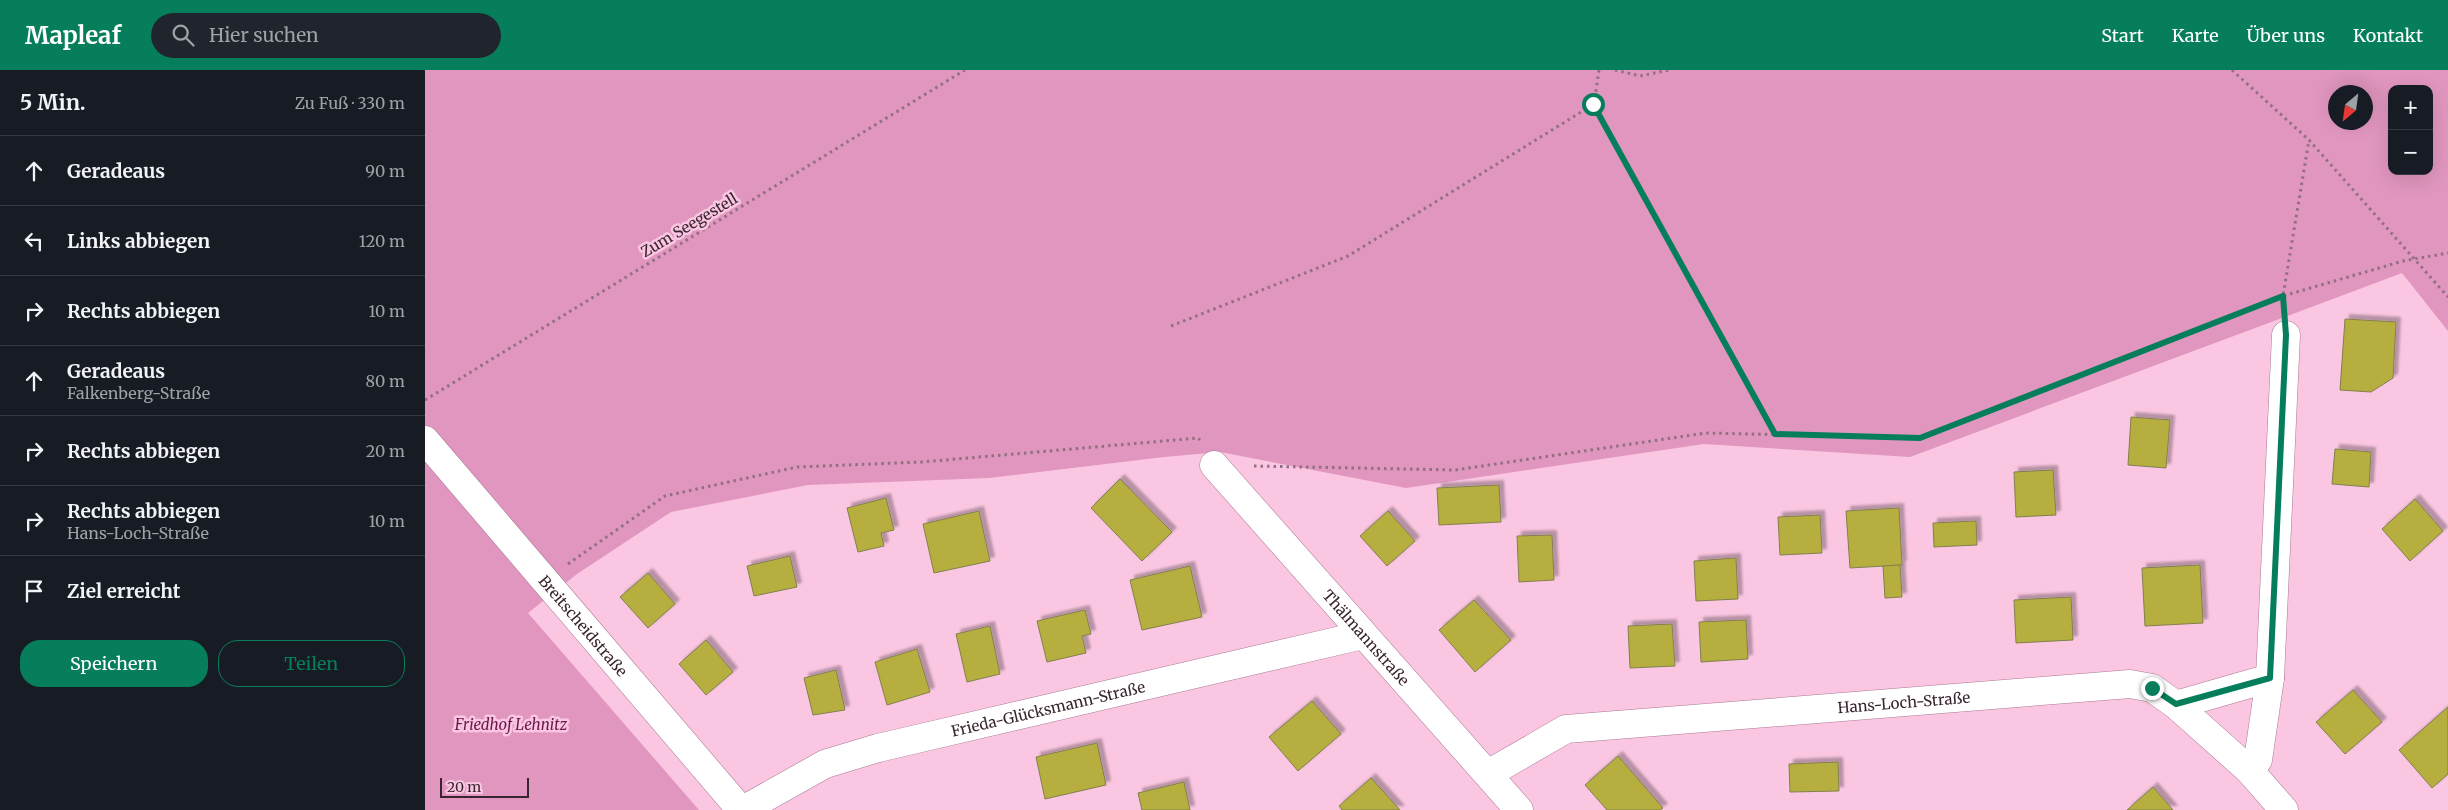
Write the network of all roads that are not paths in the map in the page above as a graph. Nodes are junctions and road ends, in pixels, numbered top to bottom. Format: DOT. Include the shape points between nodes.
graph roads {
  1 [pos="2286,335"];
  2 [pos="425,440"];
  3 [pos="1214,465"];
  4 [pos="1363,635"];
  5 [pos="2270,678"];
  6 [pos="2176,704"];
  7 [pos="2249,770"];
  8 [pos="1488,774"];
  9 [pos="742,810"];
  10 [pos="1519,810"];
  11 [pos="2284,810"];
  1 -- 5 [label="street"];
  2 -- 9 [label="street, Breitscheidstraße"];
  3 -- 4 [label="street, Thälmannstraße"];
  4 -- 8 [label="street, Thälmannstraße"];
  4 -- 9 [label="street, Frieda-Glücksmann-Straße" via="878,748 825,764"];
  5 -- 6 [label="street"];
  5 -- 7 [label="street" via="2258,760"];
  6 -- 7 [label="street, Hans-Loch-Straße"];
  6 -- 8 [label="street, Hans-Loch-Straße" via="2152,688 2130,684 1566,729"];
  7 -- 11 [label="street, Hans-Loch-Straße"];
  8 -- 10 [label="street, Thälmannstraße"];
}
